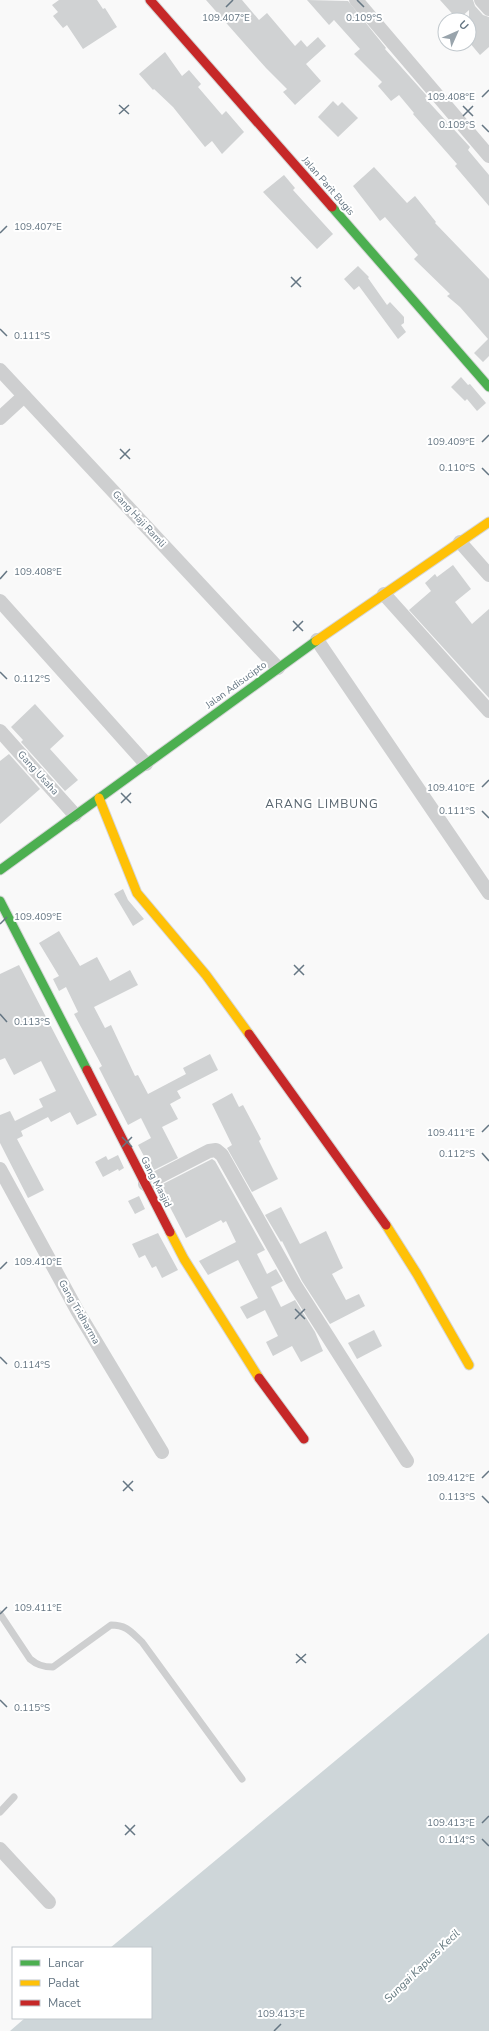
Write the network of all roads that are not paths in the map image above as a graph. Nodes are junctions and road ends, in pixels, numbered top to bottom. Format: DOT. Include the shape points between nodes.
graph roads {
  1 [pos="150,0"];
  2 [pos="356,0"];
  3 [pos="481,0"];
  4 [pos="489,9"];
  5 [pos="489,156"];
  6 [pos="0,370"];
  7 [pos="489,387"];
  8 [pos="24,396"];
  9 [pos="0,418"];
  10 [pos="489,522"];
  11 [pos="460,542"];
  12 [pos="489,575"];
  13 [pos="384,594"];
  14 [pos="0,601"];
  15 [pos="317,640"];
  16 [pos="278,668"];
  17 [pos="489,711"];
  18 [pos="0,731"];
  19 [pos="146,764"];
  20 [pos="99,798"];
  21 [pos="75,815"];
  22 [pos="0,870"];
  23 [pos="489,894"];
  24 [pos="0,901"];
  25 [pos="0,1169"];
  26 [pos="145,1184"];
  27 [pos="469,1365"];
  28 [pos="304,1439"];
  29 [pos="162,1452"];
  30 [pos="407,1461"];
  31 [pos="0,1614"];
  32 [pos="242,1778"];
  33 [pos="14,1797"];
  34 [pos="0,1812"];
  35 [pos="0,1849"];
  36 [pos="49,1902"];
  1 -- 7 [label="street, Jalan Parit Bugis"];
  2 -- 5 [label="street"];
  3 -- 4 [label="street"];
  6 -- 8 [label="street, Gang Haji Ramli"];
  8 -- 9 [label="street"];
  8 -- 16 [label="street, Gang Haji Ramli"];
  10 -- 11 [label="street, Jalan Adisucipto"];
  11 -- 12 [label="street"];
  11 -- 13 [label="street, Jalan Adisucipto"];
  13 -- 15 [label="street, Jalan Adisucipto"];
  13 -- 17 [label="street"];
  14 -- 19 [label="street"];
  15 -- 16 [label="street, Jalan Adisucipto"];
  15 -- 23 [label="street"];
  16 -- 19 [label="street, Jalan Adisucipto"];
  18 -- 21 [label="street, Gang Usaha"];
  19 -- 20 [label="street, Jalan Adisucipto"];
  20 -- 21 [label="street, Jalan Adisucipto"];
  20 -- 27 [label="street" via="137,893 206,975 370,1201 417,1274"];
  21 -- 22 [label="street, Jalan Adisucipto"];
  24 -- 26 [label="street, Gang Masjid"];
  25 -- 29 [label="street, Gang Tridharma" via="78,1312"];
  26 -- 28 [label="street, Gang Masjid" via="184,1259 223,1325"];
  26 -- 30 [label="street" via="209,1151 216,1150 222,1155 295,1285"];
  31 -- 32 [label="lane" via="30,1659 36,1665 44,1667 53,1667 111,1625 122,1625 131,1631 142,1642"];
  33 -- 34 [label="lane"];
  35 -- 36 [label="street"];
}
